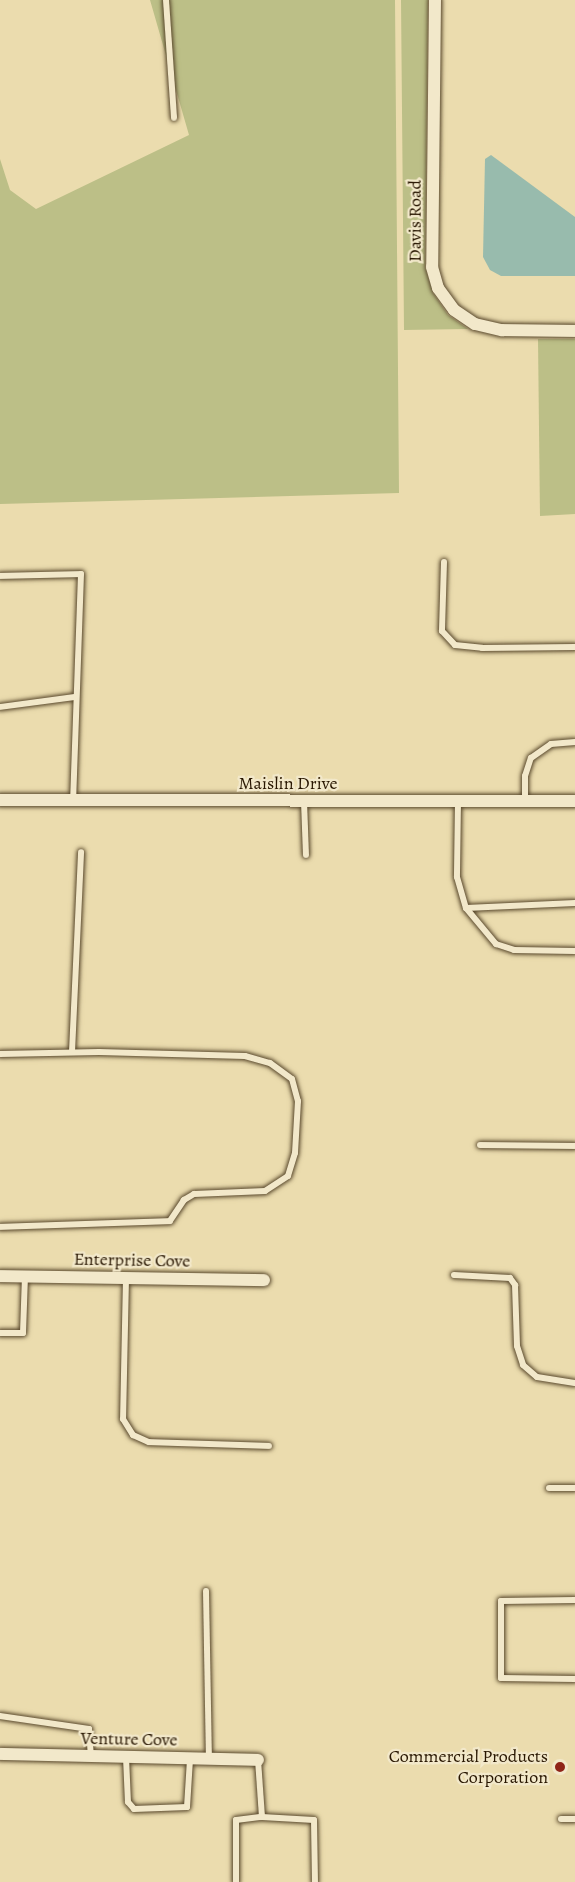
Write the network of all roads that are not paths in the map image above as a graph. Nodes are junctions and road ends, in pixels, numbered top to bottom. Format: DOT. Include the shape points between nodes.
graph roads {
  1 [pos="166,0"];
  2 [pos="435,0"];
  3 [pos="174,118"];
  4 [pos="575,331"];
  5 [pos="444,562"];
  6 [pos="0,576"];
  7 [pos="575,647"];
  8 [pos="75,697"];
  9 [pos="0,707"];
  10 [pos="575,742"];
  11 [pos="0,800"];
  12 [pos="74,800"];
  13 [pos="304,801"];
  14 [pos="458,801"];
  15 [pos="525,801"];
  16 [pos="575,801"];
  17 [pos="81,852"];
  18 [pos="306,855"];
  19 [pos="575,903"];
  20 [pos="466,908"];
  21 [pos="575,951"];
  22 [pos="72,1052"];
  23 [pos="0,1054"];
  24 [pos="480,1145"];
  25 [pos="575,1146"];
  26 [pos="0,1227"];
  27 [pos="454,1275"];
  28 [pos="0,1276"];
  29 [pos="25,1276"];
  30 [pos="126,1278"];
  31 [pos="264,1280"];
  32 [pos="0,1333"];
  33 [pos="575,1383"];
  34 [pos="269,1446"];
  35 [pos="549,1488"];
  36 [pos="575,1488"];
  37 [pos="206,1591"];
  38 [pos="575,1600"];
  39 [pos="575,1679"];
  40 [pos="0,1716"];
  41 [pos="0,1754"];
  42 [pos="92,1756"];
  43 [pos="126,1757"];
  44 [pos="190,1759"];
  45 [pos="209,1759"];
  46 [pos="258,1760"];
  47 [pos="262,1817"];
  48 [pos="561,1819"];
  49 [pos="575,1819"];
  50 [pos="236,1882"];
  51 [pos="315,1882"];
  1 -- 3 [label="lane"];
  2 -- 4 [label="street, Davis Road" via="432,267 438,288 454,310 475,324 502,330"];
  5 -- 7 [label="lane" via="442,632 455,645"];
  6 -- 8 [label="lane" via="81,574"];
  8 -- 9 [label="lane"];
  8 -- 12 [label="lane"];
  10 -- 15 [label="lane" via="551,744 531,758 525,776"];
  11 -- 12 [label="street, Maislin Drive"];
  12 -- 13 [label="street, Maislin Drive"];
  13 -- 14 [label="street, Maislin Drive"];
  13 -- 18 [label="lane"];
  14 -- 15 [label="street, Maislin Drive"];
  14 -- 20 [label="lane" via="457,877"];
  15 -- 16 [label="street, Maislin Drive"];
  17 -- 22 [label="lane"];
  19 -- 20 [label="lane"];
  20 -- 21 [label="lane" via="496,944 514,950"];
  22 -- 23 [label="lane"];
  22 -- 26 [label="lane" via="245,1056 270,1063 291,1079 298,1101 295,1153 288,1176 265,1191 194,1194 184,1200 170,1221"];
  24 -- 25 [label="lane"];
  27 -- 33 [label="lane" via="510,1278 515,1285 517,1346 523,1365 537,1377"];
  28 -- 29 [label="street, Enterprise Cove"];
  29 -- 30 [label="street, Enterprise Cove"];
  29 -- 32 [label="lane" via="23,1333"];
  30 -- 31 [label="street, Enterprise Cove"];
  30 -- 34 [label="lane" via="123,1419 133,1435 149,1442"];
  35 -- 36 [label="lane"];
  37 -- 45 [label="lane"];
  38 -- 39 [label="lane" via="501,1601 501,1678"];
  40 -- 42 [label="lane" via="88,1729"];
  41 -- 42 [label="street, Venture Cove"];
  42 -- 43 [label="street, Venture Cove"];
  43 -- 44 [label="street, Venture Cove"];
  43 -- 44 [label="lane" via="128,1802 134,1809 187,1807"];
  44 -- 45 [label="street, Venture Cove"];
  45 -- 46 [label="street, Venture Cove"];
  46 -- 47 [label="lane"];
  47 -- 50 [label="lane" via="236,1820"];
  47 -- 51 [label="lane" via="314,1820"];
  48 -- 49 [label="lane"];
}
